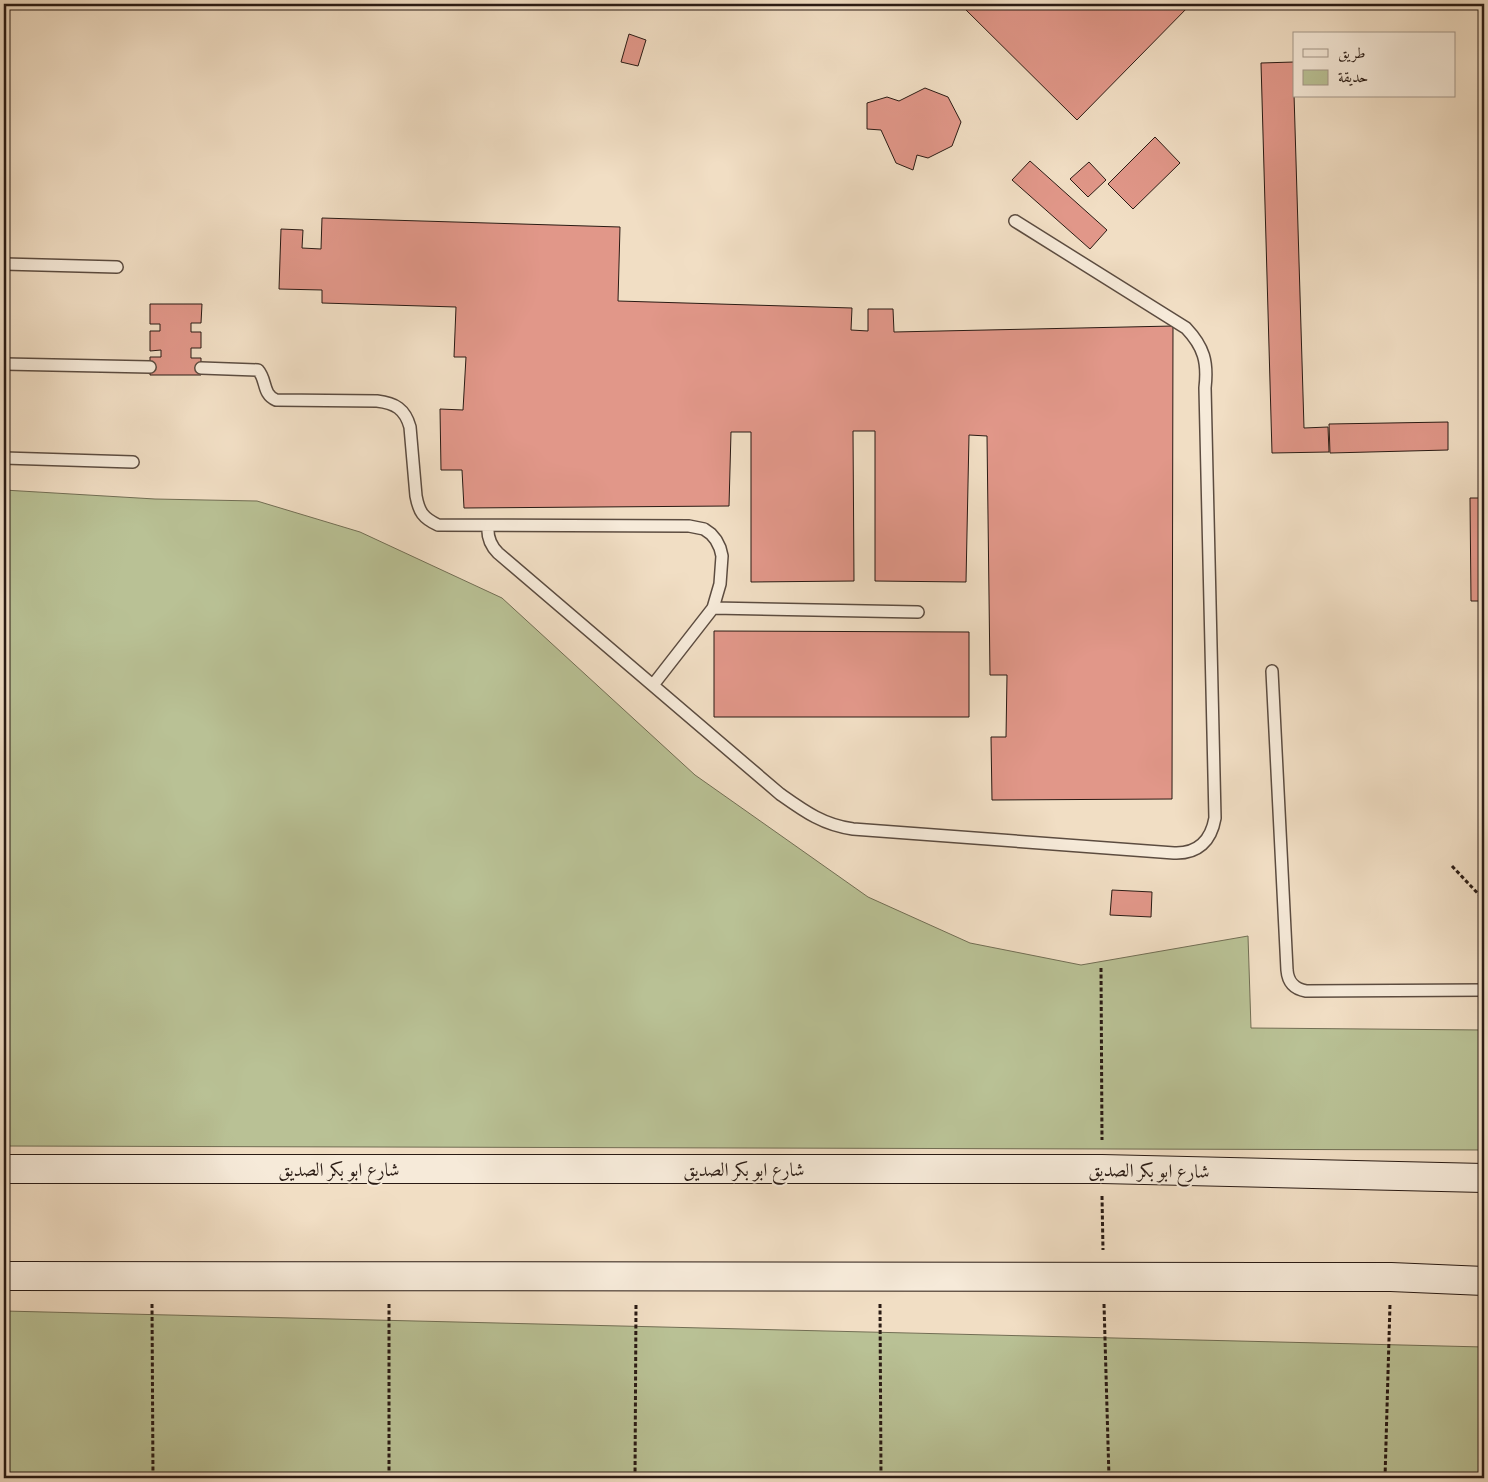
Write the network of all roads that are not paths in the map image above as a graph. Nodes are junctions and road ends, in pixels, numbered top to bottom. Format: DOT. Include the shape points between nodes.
graph roads {
  1 [pos="1016,221"];
  2 [pos="4,264"];
  3 [pos="117,267"];
  4 [pos="4,364"];
  5 [pos="150,367"];
  6 [pos="201,368"];
  7 [pos="4,458"];
  8 [pos="133,462"];
  9 [pos="488,526"];
  10 [pos="712,608"];
  11 [pos="918,612"];
  12 [pos="1272,671"];
  13 [pos="653,684"];
  14 [pos="1484,990"];
  15 [pos="4,1169"];
  16 [pos="1484,1178"];
  17 [pos="4,1276"];
  18 [pos="1484,1281"];
  1 -- 13 [label="lane" via="1186,328 1202,349 1206,362 1204,388 1215,818 1209,837 1184,854 840,827 811,816 780,794"];
  2 -- 3 [label="lane"];
  4 -- 5 [label="lane"];
  6 -- 9 [label="lane" via="258,370 266,393 276,400 388,402 398,407 410,428 416,496 423,516 438,525"];
  7 -- 8 [label="lane"];
  9 -- 10 [label="lane" via="689,526 704,530 716,540 722,556 720,584"];
  9 -- 13 [label="lane" via="487,534 493,548"];
  10 -- 11 [label="lane"];
  10 -- 13 [label="lane"];
  12 -- 14 [label="lane" via="1290,982 1306,992"];
  15 -- 16 [label="main road, شارع ابو بكر الصديق" via="1102,1168"];
  17 -- 18 [label="main road" via="1391,1277"];
}
